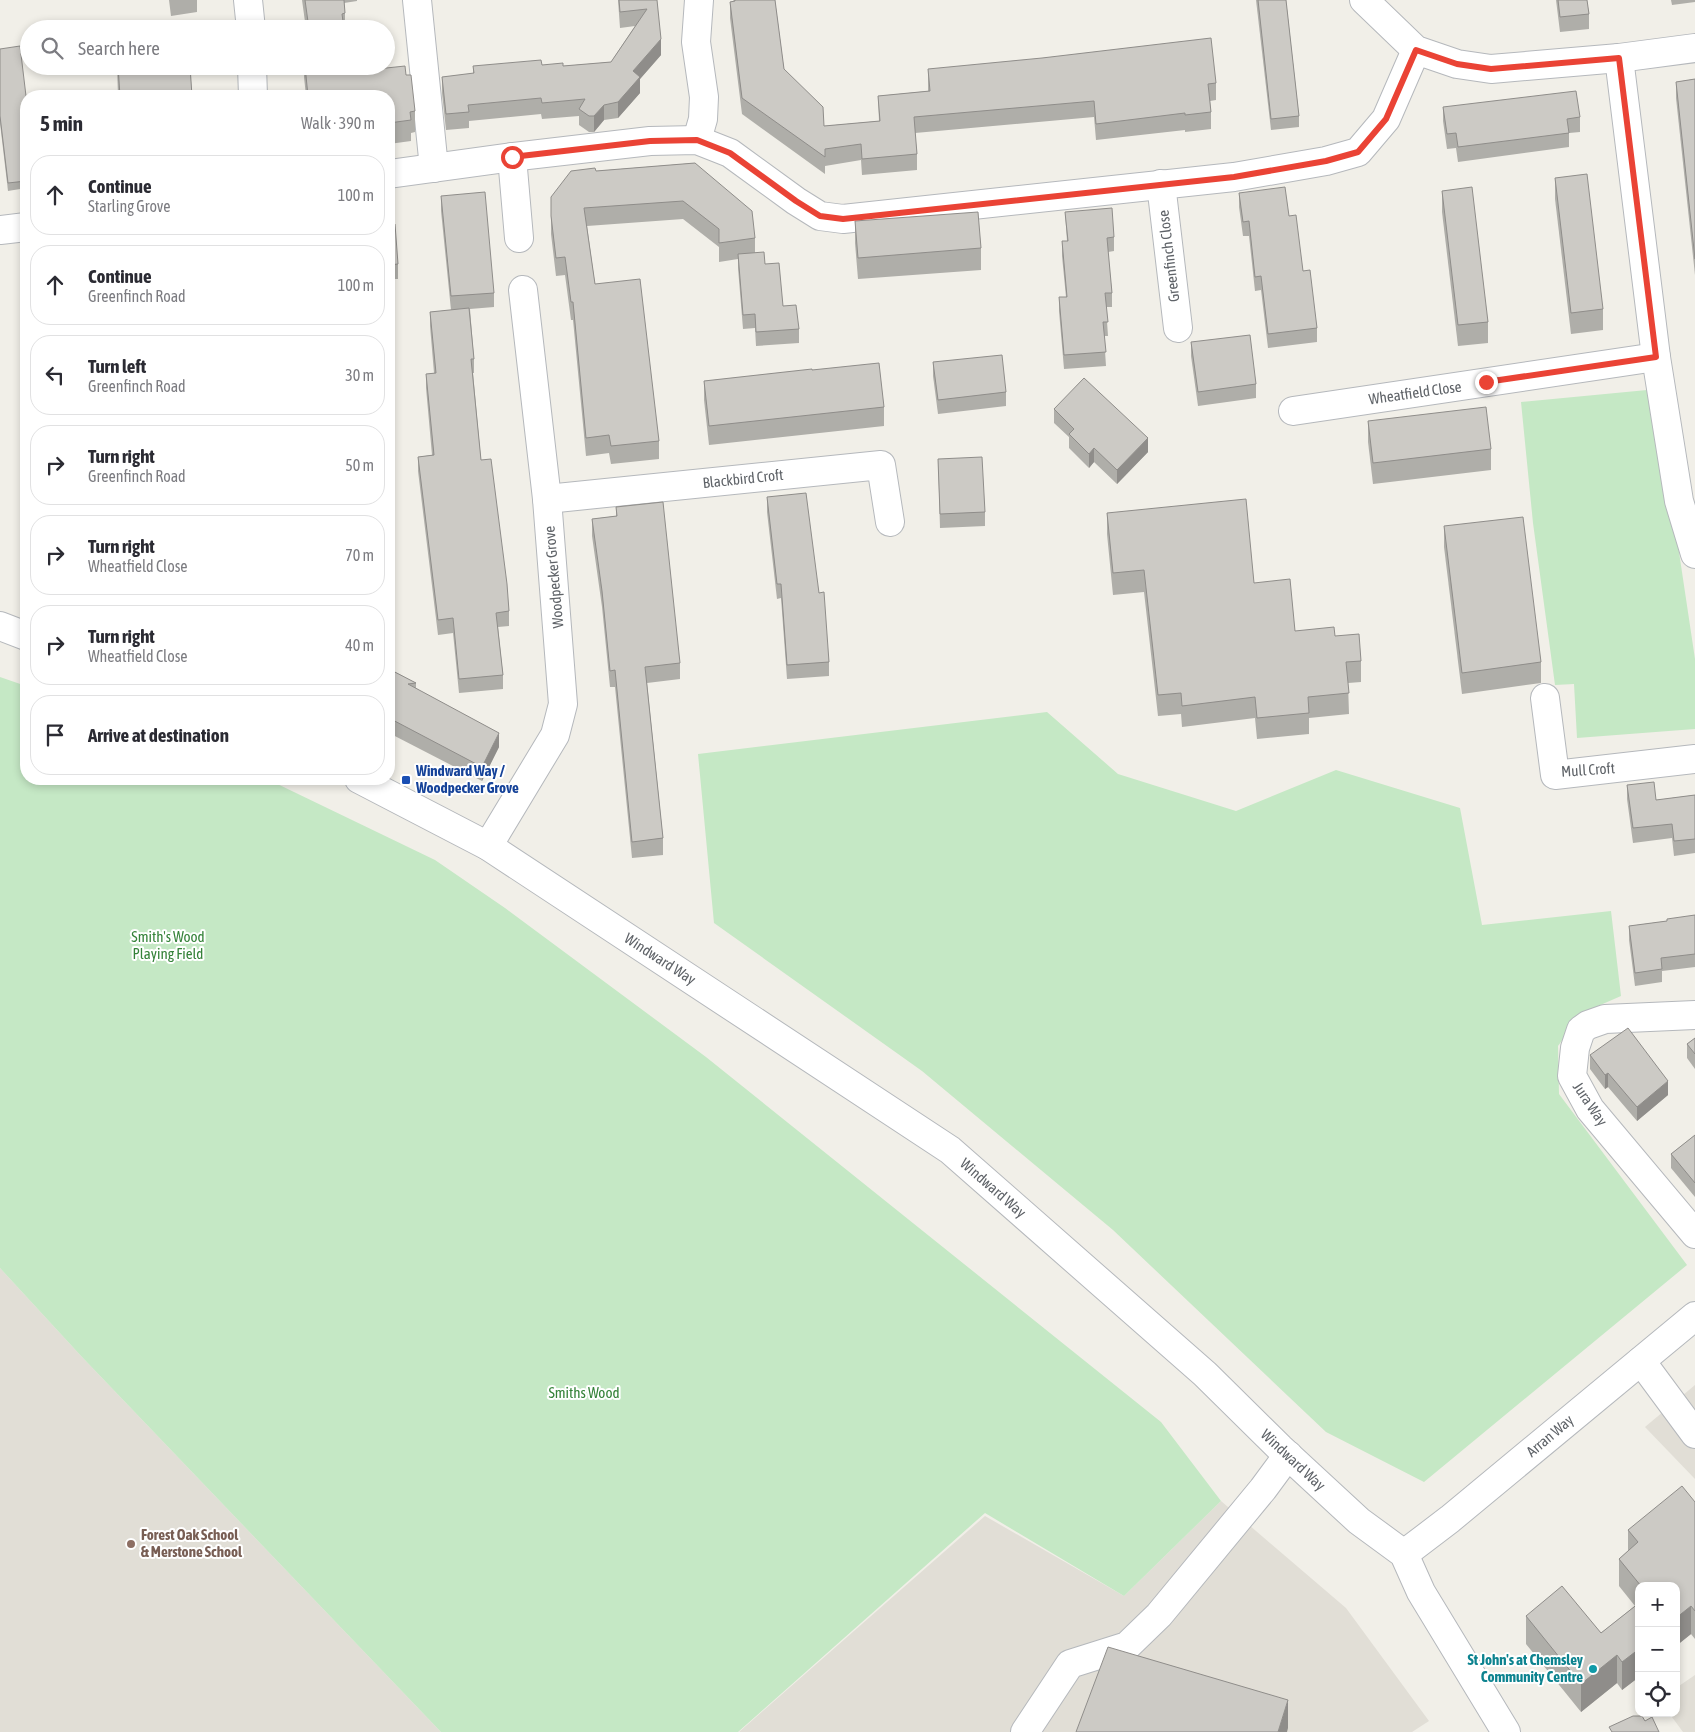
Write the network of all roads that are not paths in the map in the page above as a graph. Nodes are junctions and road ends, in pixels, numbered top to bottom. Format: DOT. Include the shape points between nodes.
graph roads {
  1 [pos="248,0"];
  2 [pos="417,0"];
  3 [pos="699,0"];
  4 [pos="1364,0"];
  5 [pos="249,20"];
  6 [pos="1695,48"];
  7 [pos="1416,50"];
  8 [pos="1619,58"];
  9 [pos="252,75"];
  10 [pos="253,90"];
  11 [pos="697,140"];
  12 [pos="512,157"];
  13 [pos="434,168"];
  14 [pos="395,173"];
  15 [pos="1160,184"];
  16 [pos="20,228"];
  17 [pos="0,230"];
  18 [pos="519,238"];
  19 [pos="523,290"];
  20 [pos="1178,328"];
  21 [pos="1656,357"];
  22 [pos="1293,411"];
  23 [pos="548,499"];
  24 [pos="1687,500"];
  25 [pos="890,522"];
  26 [pos="1695,554"];
  27 [pos="0,626"];
  28 [pos="20,634"];
  29 [pos="1545,698"];
  30 [pos="1695,760"];
  31 [pos="371,785"];
  32 [pos="488,846"];
  33 [pos="1695,1015"];
  34 [pos="1695,1234"];
  35 [pos="1695,1316"];
  36 [pos="1641,1360"];
  37 [pos="1695,1434"];
  38 [pos="1288,1455"];
  39 [pos="1404,1554"];
  40 [pos="1500,1729"];
  41 [pos="1025,1732"];
  1 -- 5 [label="street"];
  2 -- 13 [label="street"];
  3 -- 11 [label="street" via="696,42 704,97 703,119"];
  4 -- 7 [label="street"];
  6 -- 8 [label="street"];
  7 -- 8 [label="street" via="1457,64 1491,69"];
  7 -- 15 [label="street" via="1386,119 1358,152 1234,177"];
  8 -- 21 [label="street"];
  9 -- 10 [label="street"];
  11 -- 12 [label="street" via="650,141"];
  11 -- 15 [label="street" via="730,153 820,216 843,219"];
  12 -- 13 [label="street"];
  12 -- 18 [label="street"];
  13 -- 14 [label="street"];
  15 -- 20 [label="street, Greenfinch Close"];
  16 -- 17 [label="street"];
  19 -- 23 [label="street, Woodpecker Grove"];
  21 -- 22 [label="street, Wheatfield Close"];
  21 -- 24 [label="street" via="1670,445"];
  23 -- 25 [label="street, Blackbird Croft" via="880,465"];
  23 -- 32 [label="street, Woodpecker Grove" via="563,704 555,735"];
  24 -- 26 [label="street"];
  27 -- 28 [label="street"];
  29 -- 30 [label="street, Mull Croft" via="1555,775"];
  31 -- 32 [label="street, Windward Way"];
  32 -- 38 [label="street, Windward Way" via="950,1150 1205,1374"];
  33 -- 34 [label="street, Jura Way" via="1605,1020 1588,1026 1581,1030 1575,1048 1572,1076 1590,1109"];
  35 -- 36 [label="street, Arran Way"];
  36 -- 37 [label="street"];
  36 -- 39 [label="street, Arran Way"];
  38 -- 39 [label="street, Windward Way" via="1359,1521"];
  38 -- 41 [label="street" via="1159,1615 1127,1646 1070,1664"];
  39 -- 40 [label="street, Windward Way" via="1421,1592"];
}
